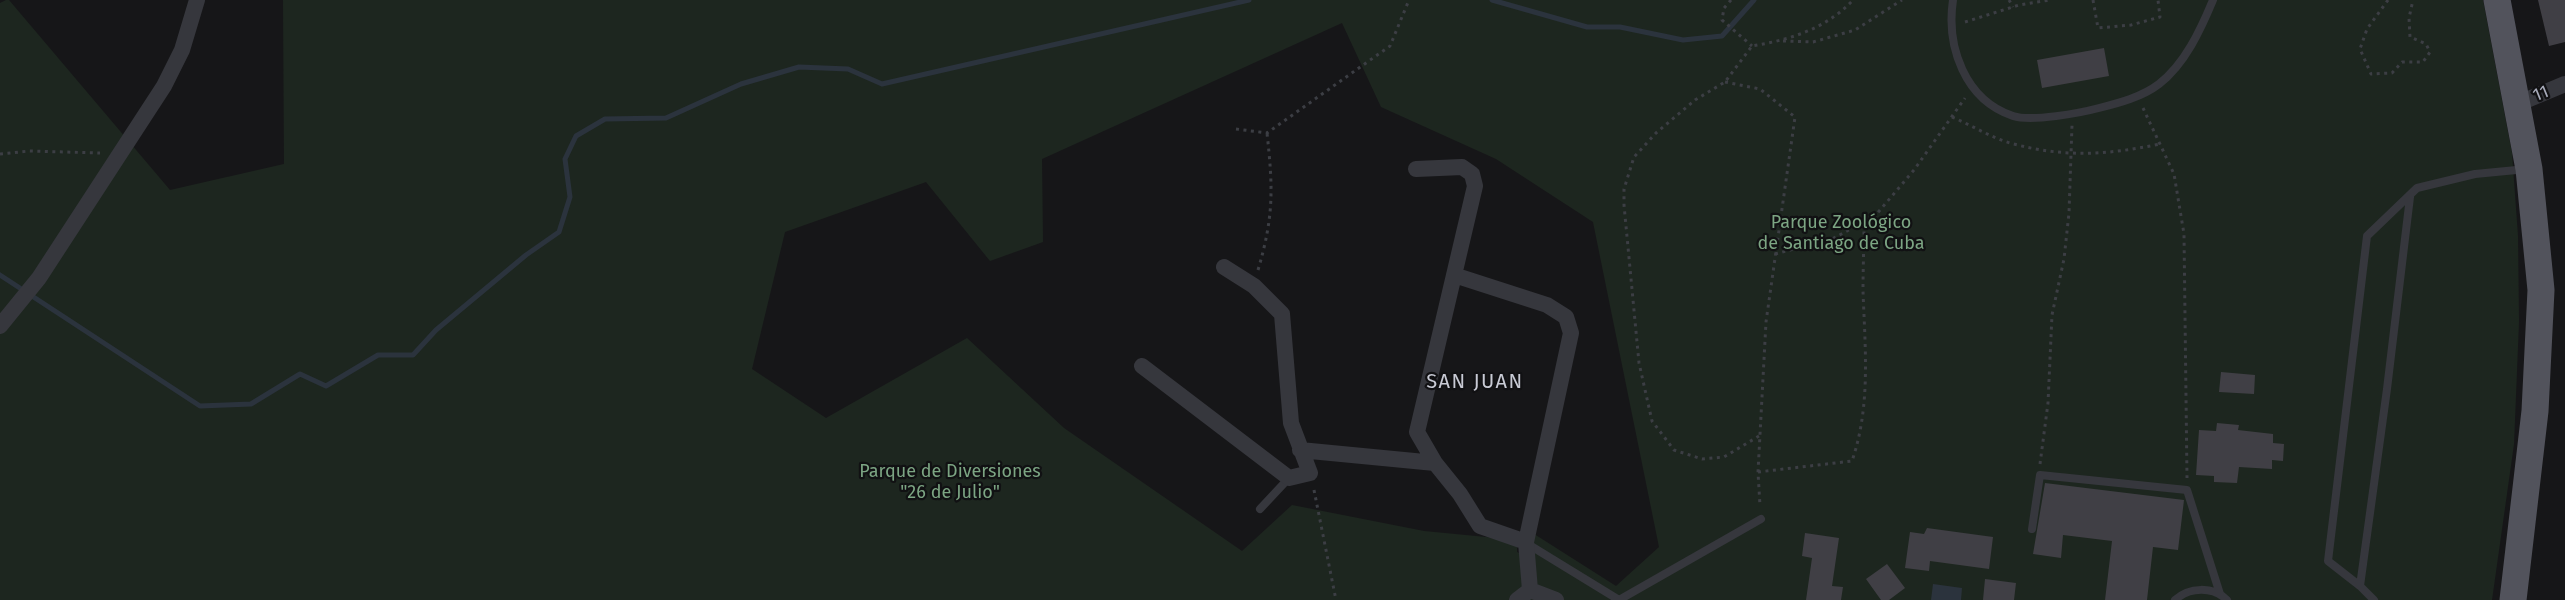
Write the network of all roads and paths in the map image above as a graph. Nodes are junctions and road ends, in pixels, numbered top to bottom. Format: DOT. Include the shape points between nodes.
graph roads {
  1 [pos="198,0"];
  2 [pos="1409,0"];
  3 [pos="1731,0"];
  4 [pos="1853,0"];
  5 [pos="1902,0"];
  6 [pos="1953,0"];
  7 [pos="2009,0"];
  8 [pos="2050,0"];
  9 [pos="2093,0"];
  10 [pos="2158,0"];
  11 [pos="2213,0"];
  12 [pos="2388,0"];
  13 [pos="2413,0"];
  14 [pos="2497,0"];
  15 [pos="2013,7"];
  16 [pos="1953,27"];
  17 [pos="1781,41"];
  18 [pos="1752,46"];
  19 [pos="1725,82"];
  20 [pos="2565,84"];
  21 [pos="1972,89"];
  22 [pos="2137,96"];
  23 [pos="2517,104"];
  24 [pos="2062,116"];
  25 [pos="1952,117"];
  26 [pos="1236,129"];
  27 [pos="1267,133"];
  28 [pos="2160,144"];
  29 [pos="0,154"];
  30 [pos="2071,154"];
  31 [pos="115,162"];
  32 [pos="1416,169"];
  33 [pos="2529,169"];
  34 [pos="2410,197"];
  35 [pos="1864,222"];
  36 [pos="1775,254"];
  37 [pos="1224,267"];
  38 [pos="1454,275"];
  39 [pos="1254,286"];
  40 [pos="0,326"];
  41 [pos="1142,366"];
  42 [pos="1759,436"];
  43 [pos="1300,450"];
  44 [pos="1435,463"];
  45 [pos="1310,472"];
  46 [pos="1758,472"];
  47 [pos="2040,475"];
  48 [pos="1289,478"];
  49 [pos="2187,490"];
  50 [pos="1260,509"];
  51 [pos="1761,519"];
  52 [pos="2032,529"];
  53 [pos="1526,542"];
  54 [pos="2360,586"];
  55 [pos="1523,595"];
  56 [pos="2224,597"];
  57 [pos="1336,600"];
  58 [pos="1556,600"];
  59 [pos="2175,600"];
  60 [pos="2374,600"];
  61 [pos="2513,600"];
  1 -- 31 [label="street" via="182,50 164,86"];
  2 -- 27 [label="path" via="1390,46"];
  3 -- 18 [label="path" via="1724,8 1722,20"];
  4 -- 17 [label="path" via="1822,25"];
  5 -- 17 [label="path" via="1855,30 1813,42"];
  6 -- 16 [label="lane"];
  7 -- 15 [label="path"];
  8 -- 15 [label="path"];
  9 -- 10 [label="path" via="2098,28 2160,17"];
  11 -- 22 [label="lane" via="2201,29 2182,57 2159,84"];
  12 -- 13 [label="path" via="2367,29 2360,49 2371,74 2392,73 2402,62 2423,62 2430,52 2426,44 2410,37"];
  14 -- 23 [label="main road"];
  15 -- 16 [label="path"];
  16 -- 21 [label="lane" via="1955,54"];
  17 -- 18 [label="path"];
  18 -- 19 [label="path"];
  19 -- 36 [label="path" via="1760,89 1795,117"];
  19 -- 42 [label="path" via="1695,100 1634,157 1624,189 1633,314 1652,421 1674,450 1702,459 1724,458"];
  20 -- 23 [label="street, 11"];
  21 -- 24 [label="lane" via="2015,117"];
  21 -- 25 [label="path"];
  22 -- 24 [label="lane"];
  22 -- 28 [label="path"];
  23 -- 33 [label="main road"];
  24 -- 30 [label="path" via="2072,125"];
  25 -- 30 [label="path" via="2010,143"];
  25 -- 35 [label="path" via="1914,170 1875,216"];
  26 -- 27 [label="path"];
  27 -- 39 [label="path" via="1273,188 1269,234"];
  28 -- 30 [label="path" via="2115,153"];
  28 -- 49 [label="path" via="2174,174 2184,234"];
  29 -- 31 [label="path" via="104,153"];
  30 -- 47 [label="path" via="2069,213 2052,315"];
  31 -- 40 [label="street" via="39,278"];
  32 -- 38 [label="street" via="1462,167 1472,174 1475,186"];
  33 -- 34 [label="lane" via="2475,174 2417,188"];
  33 -- 61 [label="main road" via="2541,290 2535,411"];
  34 -- 54 [label="lane"];
  34 -- 54 [label="lane" via="2367,236 2328,561"];
  35 -- 36 [label="path" via="1832,239"];
  35 -- 46 [label="path" via="1867,363 1859,439 1852,461"];
  36 -- 42 [label="path" via="1766,322"];
  37 -- 39 [label="street"];
  38 -- 44 [label="street" via="1417,432"];
  38 -- 53 [label="street" via="1547,305 1566,317 1571,333"];
  39 -- 43 [label="street" via="1282,314 1291,423"];
  41 -- 48 [label="street"];
  42 -- 46 [label="path"];
  43 -- 44 [label="street"];
  43 -- 45 [label="street"];
  44 -- 53 [label="street" via="1480,526"];
  45 -- 48 [label="street"];
  45 -- 57 [label="path"];
  46 -- 51 [label="path"];
  47 -- 49 [label="lane"];
  47 -- 52 [label="lane"];
  48 -- 50 [label="lane"];
  49 -- 56 [label="lane"];
  51 -- 53 [label="lane" via="1619,600"];
  53 -- 55 [label="street"];
  54 -- 60 [label="lane"];
  55 -- 58 [label="street"];
  56 -- 59 [label="lane" via="2196,590 2184,592"];
}
